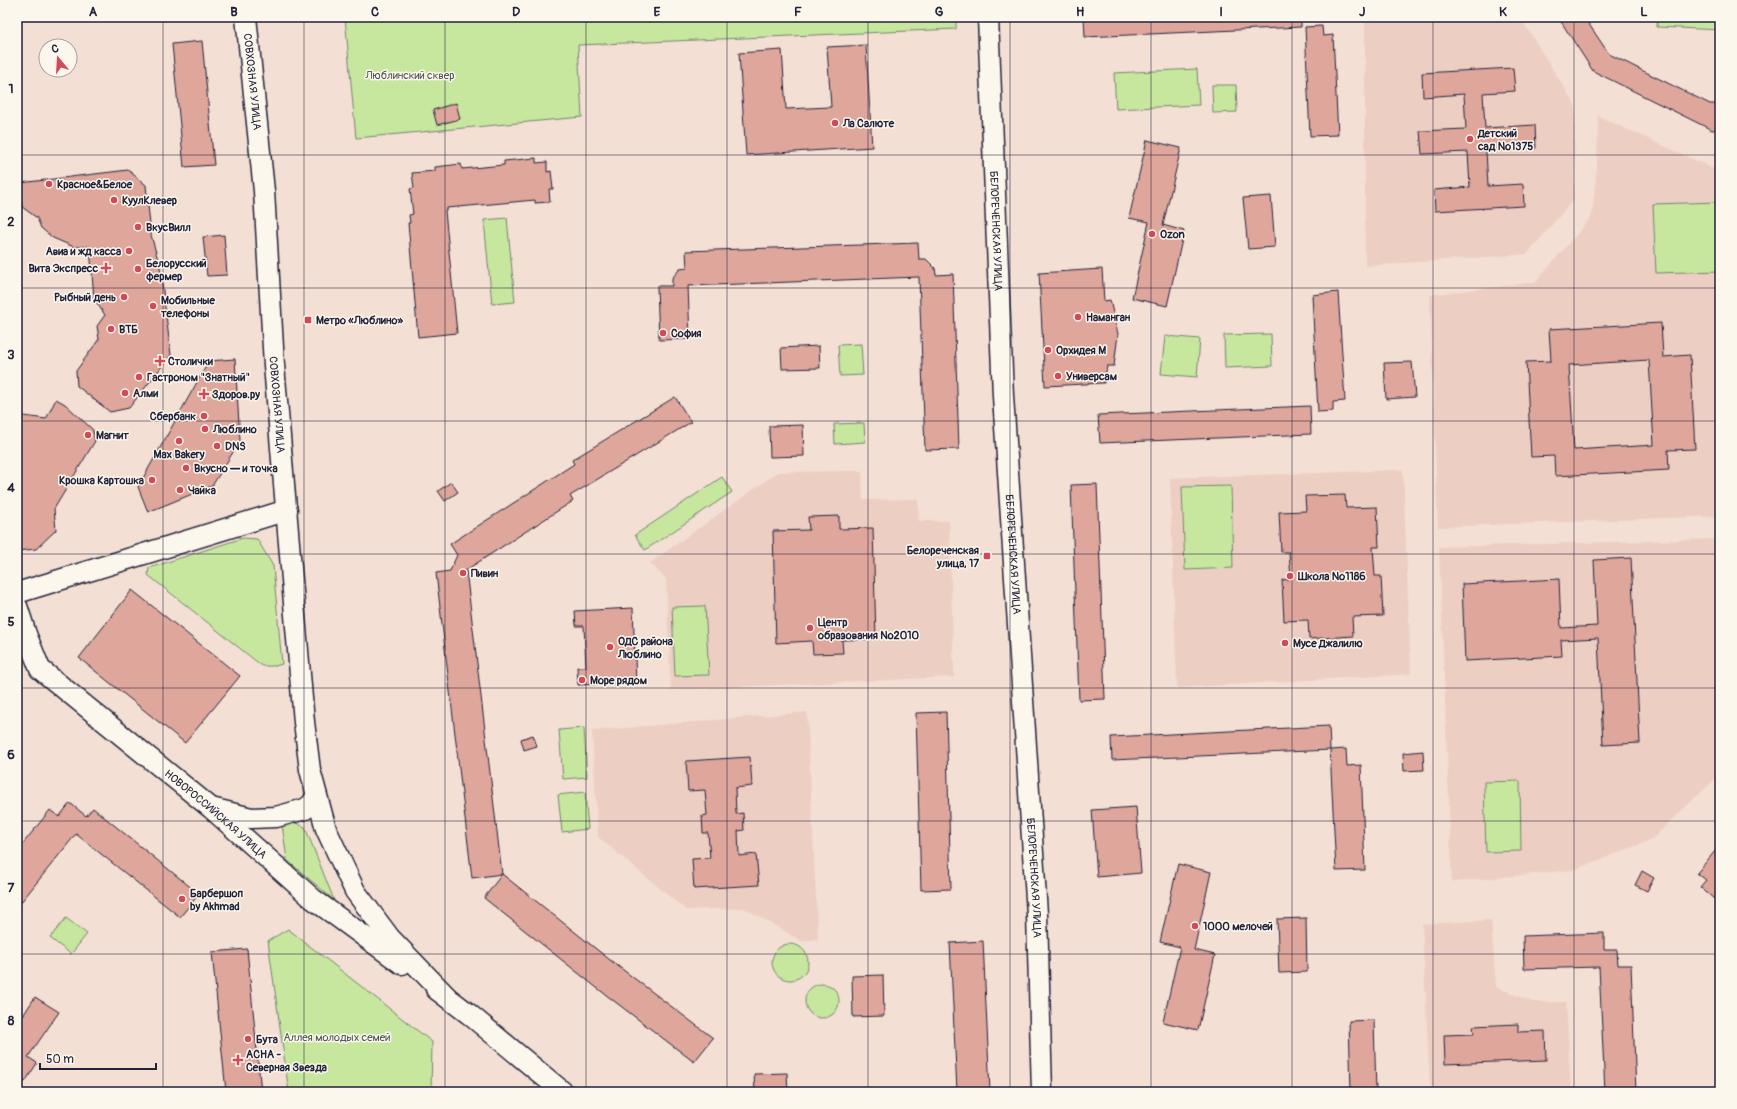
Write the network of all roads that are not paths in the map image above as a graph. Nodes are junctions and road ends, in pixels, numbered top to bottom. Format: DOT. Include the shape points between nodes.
graph roads {
  1 [pos="246,17"];
  2 [pos="988,17"];
  3 [pos="287,510"];
  4 [pos="17,593"];
  5 [pos="17,606"];
  6 [pos="316,796"];
  7 [pos="211,808"];
  8 [pos="447,997"];
  9 [pos="563,1092"];
  10 [pos="1042,1092"];
  1 -- 3 [label="street, СОВХОЗНАЯ УЛИЦА" via="264,191 274,365"];
  2 -- 10 [label="street, БЕЛОРЕЧЕНСКАЯ УЛИЦА" via="1003,396 1037,914"];
  3 -- 4 [label="street"];
  3 -- 6 [label="street, НОВОРОССИЙСКАЯ УЛИЦА" via="304,722"];
  5 -- 7 [label="street, НОВОРОССИЙСКАЯ УЛИЦА" via="40,669"];
  6 -- 7 [label="street" via="312,804 305,809 276,817 251,818"];
  6 -- 8 [label="street, НОВОРОССИЙСКАЯ УЛИЦА" via="326,829 355,891 390,938"];
  7 -- 8 [label="street, НОВОРОССИЙСКАЯ УЛИЦА" via="313,899"];
  8 -- 9 [label="street, НОВОРОССИЙСКАЯ УЛИЦА"];
}
